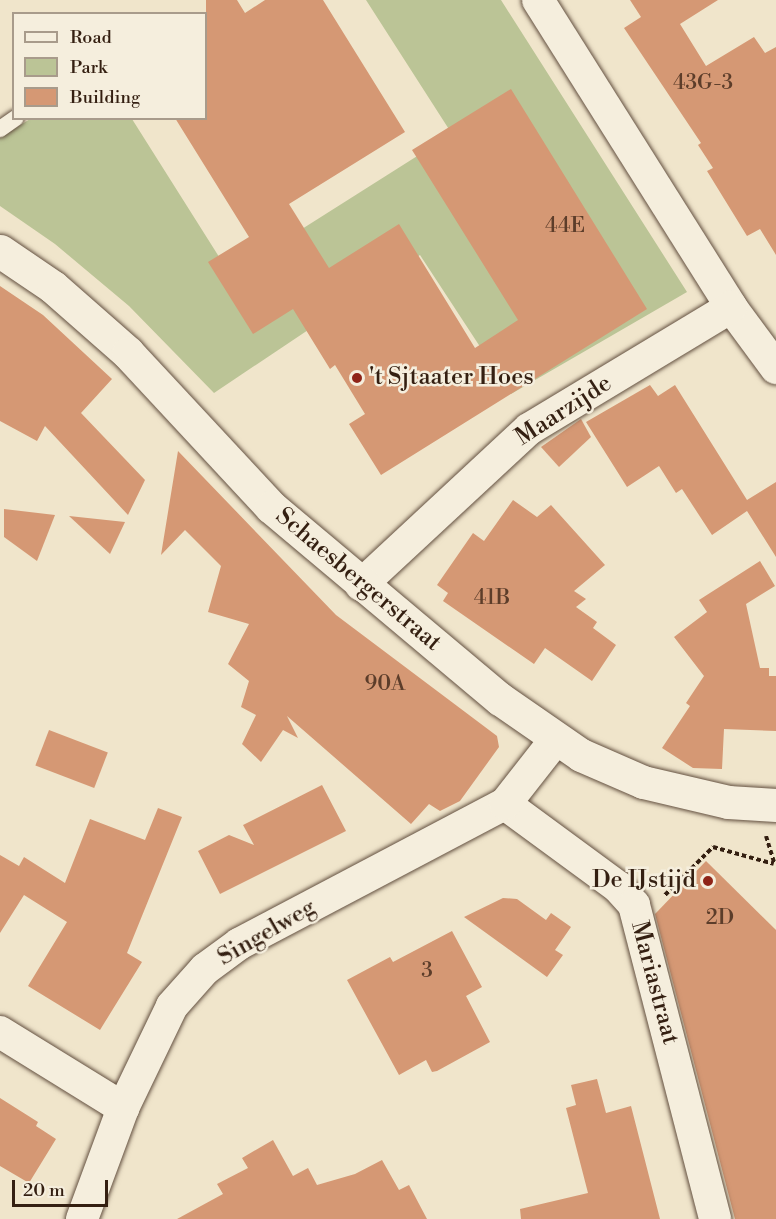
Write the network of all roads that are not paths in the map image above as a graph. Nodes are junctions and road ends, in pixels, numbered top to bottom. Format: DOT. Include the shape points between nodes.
graph roads {
  1 [pos="538,0"];
  2 [pos="13,120"];
  3 [pos="0,129"];
  4 [pos="0,251"];
  5 [pos="731,307"];
  6 [pos="776,368"];
  7 [pos="361,585"];
  8 [pos="556,739"];
  9 [pos="506,804"];
  10 [pos="776,805"];
  11 [pos="0,1032"];
  12 [pos="123,1108"];
  13 [pos="82,1219"];
  14 [pos="715,1219"];
  1 -- 5 [label="street"];
  2 -- 3 [label="lane"];
  4 -- 7 [label="street, Schaesbergerstraat" via="53,287 128,353 272,507"];
  5 -- 6 [label="street"];
  5 -- 7 [label="street, Maarzijde" via="529,429"];
  7 -- 8 [label="street, Schaesbergerstraat" via="500,699"];
  8 -- 9 [label="street, Singelweg"];
  8 -- 10 [label="street, Schaesbergerstraat" via="610,769 656,786 728,802"];
  9 -- 12 [label="street, Singelweg" via="239,944 206,969 172,1006"];
  9 -- 14 [label="street, Mariastraat" via="618,887 634,905"];
  11 -- 12 [label="street"];
  12 -- 13 [label="street, Singelweg"];
}
